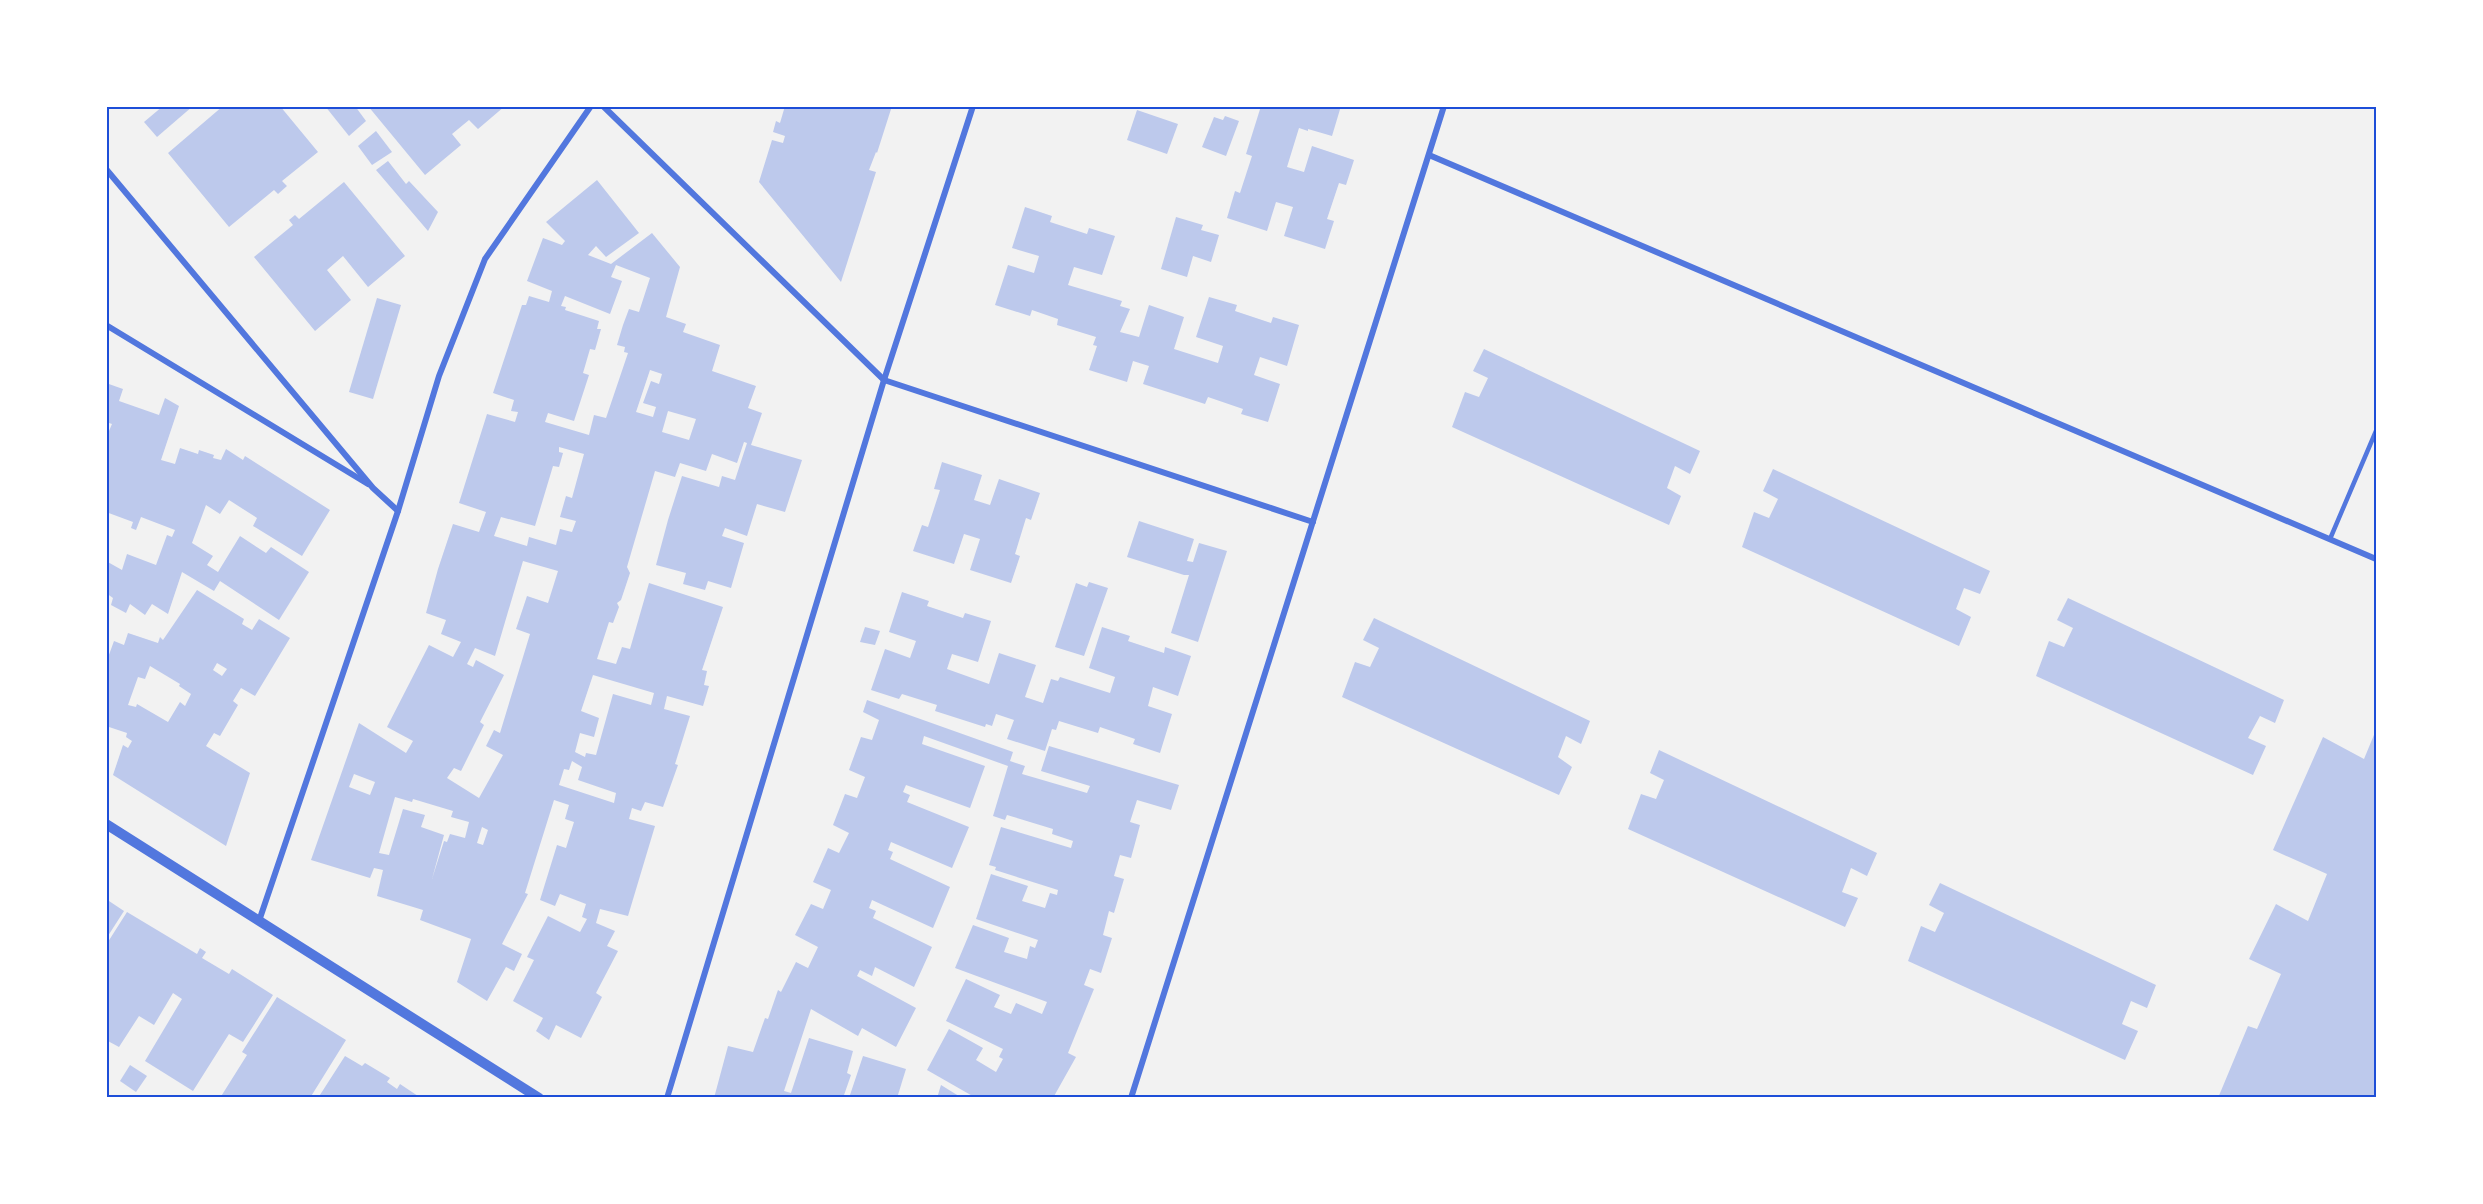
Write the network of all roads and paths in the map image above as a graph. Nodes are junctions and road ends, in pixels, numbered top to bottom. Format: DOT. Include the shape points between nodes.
graph roads {
  1 [pos="591,106"];
  2 [pos="603,106"];
  3 [pos="973,106"];
  4 [pos="1444,106"];
  5 [pos="1429,155"];
  6 [pos="106,169"];
  7 [pos="106,325"];
  8 [pos="884,380"];
  9 [pos="2376,431"];
  10 [pos="373,488"];
  11 [pos="398,511"];
  12 [pos="1313,522"];
  13 [pos="2330,539"];
  14 [pos="2376,559"];
  15 [pos="106,824"];
  16 [pos="259,921"];
  17 [pos="539,1098"];
  18 [pos="667,1098"];
  19 [pos="1131,1098"];
  1 -- 11 [label="street" via="485,259 439,376"];
  2 -- 8 [label="street"];
  3 -- 8 [label="street"];
  4 -- 5 [label="street"];
  5 -- 12 [label="street"];
  5 -- 13 [label="street"];
  6 -- 10 [label="street"];
  7 -- 10 [label="street"];
  8 -- 12 [label="street"];
  8 -- 18 [label="street"];
  9 -- 13 [label="lane"];
  10 -- 11 [label="street"];
  11 -- 16 [label="street"];
  12 -- 19 [label="street"];
  13 -- 14 [label="street"];
  15 -- 16 [label="street"];
  16 -- 17 [label="street"];
}
